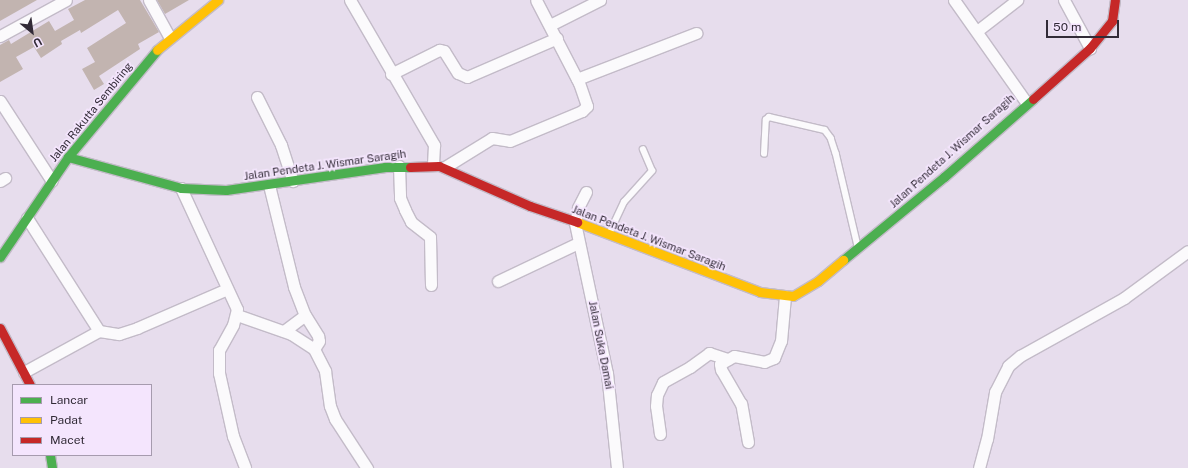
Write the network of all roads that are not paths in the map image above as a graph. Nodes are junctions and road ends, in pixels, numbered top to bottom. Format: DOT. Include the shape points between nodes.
graph roads {
  1 [pos="66,0"];
  2 [pos="149,0"];
  3 [pos="218,0"];
  4 [pos="350,0"];
  5 [pos="536,0"];
  6 [pos="600,0"];
  7 [pos="954,0"];
  8 [pos="1017,0"];
  9 [pos="1064,0"];
  10 [pos="1115,0"];
  11 [pos="550,25"];
  12 [pos="977,31"];
  13 [pos="696,32"];
  14 [pos="0,36"];
  15 [pos="170,38"];
  16 [pos="557,38"];
  17 [pos="1090,48"];
  18 [pos="391,74"];
  19 [pos="577,79"];
  20 [pos="257,97"];
  21 [pos="0,101"];
  22 [pos="1026,102"];
  23 [pos="643,150"];
  24 [pos="764,154"];
  25 [pos="68,157"];
  26 [pos="433,165"];
  27 [pos="399,166"];
  28 [pos="445,167"];
  29 [pos="52,181"];
  30 [pos="293,181"];
  31 [pos="269,185"];
  32 [pos="181,188"];
  33 [pos="586,192"];
  34 [pos="27,218"];
  35 [pos="575,223"];
  36 [pos="609,233"];
  37 [pos="578,242"];
  38 [pos="859,248"];
  39 [pos="1188,251"];
  40 [pos="0,257"];
  41 [pos="498,281"];
  42 [pos="431,286"];
  43 [pos="227,289"];
  44 [pos="785,296"];
  45 [pos="237,315"];
  46 [pos="305,315"];
  47 [pos="0,328"];
  48 [pos="99,331"];
  49 [pos="284,331"];
  50 [pos="314,349"];
  51 [pos="728,358"];
  52 [pos="24,372"];
  53 [pos="30,384"];
  54 [pos="660,434"];
  55 [pos="748,442"];
  56 [pos="50,456"];
  57 [pos="52,468"];
  58 [pos="245,468"];
  59 [pos="367,468"];
  60 [pos="618,468"];
  61 [pos="979,468"];
  1 -- 14 [label="street"];
  2 -- 15 [label="street"];
  3 -- 15 [label="street, Jalan Rakutta Sembiring"];
  4 -- 18 [label="street"];
  5 -- 11 [label="street"];
  6 -- 11 [label="street"];
  7 -- 12 [label="street"];
  8 -- 12 [label="street"];
  9 -- 17 [label="street"];
  10 -- 17 [label="street, Jalan Pendeta J. Wismar Saragih" via="1112,21"];
  11 -- 16 [label="street"];
  12 -- 22 [label="street"];
  13 -- 19 [label="street"];
  15 -- 25 [label="street, Jalan Rakutta Sembiring" via="158,48"];
  16 -- 18 [label="street" via="467,77 458,73 447,54 439,50"];
  16 -- 19 [label="street"];
  17 -- 22 [label="street, Jalan Pendeta J. Wismar Saragih"];
  18 -- 26 [label="street" via="434,145"];
  19 -- 28 [label="street" via="586,106 582,111 510,141 492,138"];
  20 -- 30 [label="street" via="281,145"];
  21 -- 29 [label="street"];
  22 -- 38 [label="street, Jalan Pendeta J. Wismar Saragih" via="944,177"];
  23 -- 36 [label="lane" via="652,171 624,202"];
  24 -- 38 [label="lane" via="766,120 769,117 825,130 836,153"];
  25 -- 29 [label="street, Jalan Rakutta Sembiring"];
  25 -- 32 [label="street, Jalan Pendeta J. Wismar Saragih"];
  26 -- 27 [label="street, Jalan Pendeta J. Wismar Saragih"];
  26 -- 28 [label="street, Jalan Pendeta J. Wismar Saragih"];
  27 -- 30 [label="street, Jalan Pendeta J. Wismar Saragih"];
  27 -- 42 [label="street" via="400,198 410,222 430,236"];
  28 -- 35 [label="street, Jalan Pendeta J. Wismar Saragih"];
  29 -- 34 [label="street, Jalan Rakutta Sembiring"];
  30 -- 31 [label="street, Jalan Pendeta J. Wismar Saragih"];
  31 -- 32 [label="street, Jalan Pendeta J. Wismar Saragih" via="226,190"];
  31 -- 46 [label="street" via="284,256"];
  32 -- 43 [label="street"];
  33 -- 35 [label="street" via="578,208"];
  34 -- 40 [label="street, Jalan Rakutta Sembiring"];
  34 -- 48 [label="street"];
  35 -- 36 [label="street, Jalan Pendeta J. Wismar Saragih"];
  35 -- 37 [label="street, Jalan Suka Damai"];
  36 -- 44 [label="street, Jalan Pendeta J. Wismar Saragih" via="754,290"];
  37 -- 41 [label="street"];
  37 -- 60 [label="street, Jalan Suka Damai" via="607,373"];
  38 -- 44 [label="street, Jalan Pendeta J. Wismar Saragih" via="805,291"];
  39 -- 61 [label="street" via="1118,302 1042,343 1008,366 995,392"];
  43 -- 45 [label="street" via="237,309"];
  43 -- 48 [label="street" via="119,334"];
  44 -- 51 [label="street" via="782,341 774,358 764,362 734,356"];
  45 -- 49 [label="street"];
  45 -- 58 [label="street" via="220,350 219,373 232,436"];
  46 -- 49 [label="street"];
  46 -- 50 [label="street" via="318,336 319,341"];
  47 -- 52 [label="street"];
  48 -- 52 [label="street"];
  49 -- 50 [label="street"];
  50 -- 59 [label="street" via="326,371 329,400 335,419"];
  51 -- 54 [label="street" via="709,353 663,382 657,394 656,406"];
  51 -- 55 [label="street" via="720,364 721,370 741,404"];
  52 -- 53 [label="street"];
  56 -- 57 [label="street"];
}
